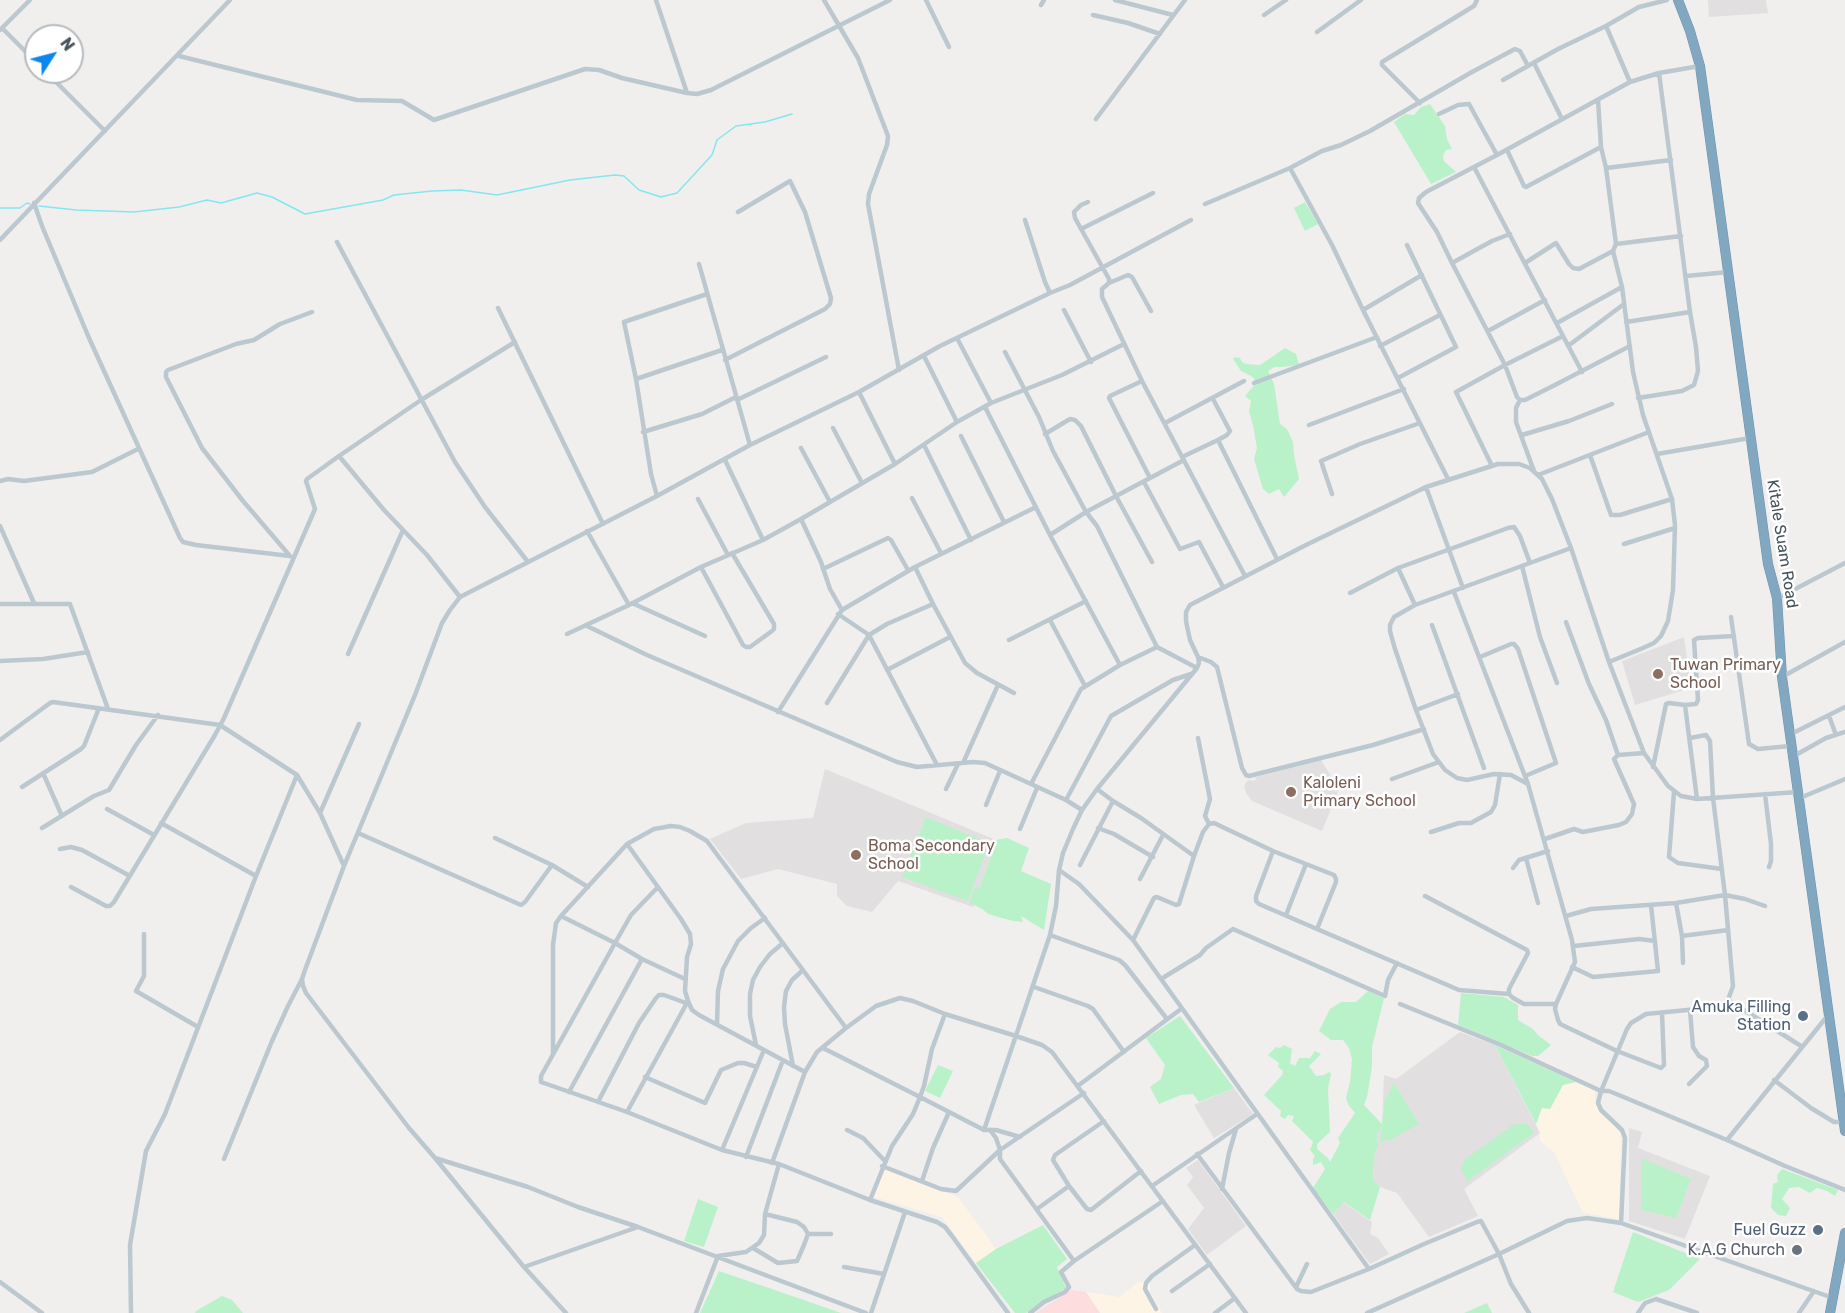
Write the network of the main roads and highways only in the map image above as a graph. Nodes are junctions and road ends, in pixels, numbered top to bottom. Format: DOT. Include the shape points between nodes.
graph roads {
  1 [pos="1678,0"];
  2 [pos="1844,1126"];
  3 [pos="1845,1233"];
  4 [pos="1842,1271"];
  5 [pos="1830,1313"];
  1 -- 2 [label="highway, Kitale Suam Road" via="1700,66 1768,564 1777,598 1782,677"];
  3 -- 4 [label="highway"];
  4 -- 5 [label="highway"];
}
